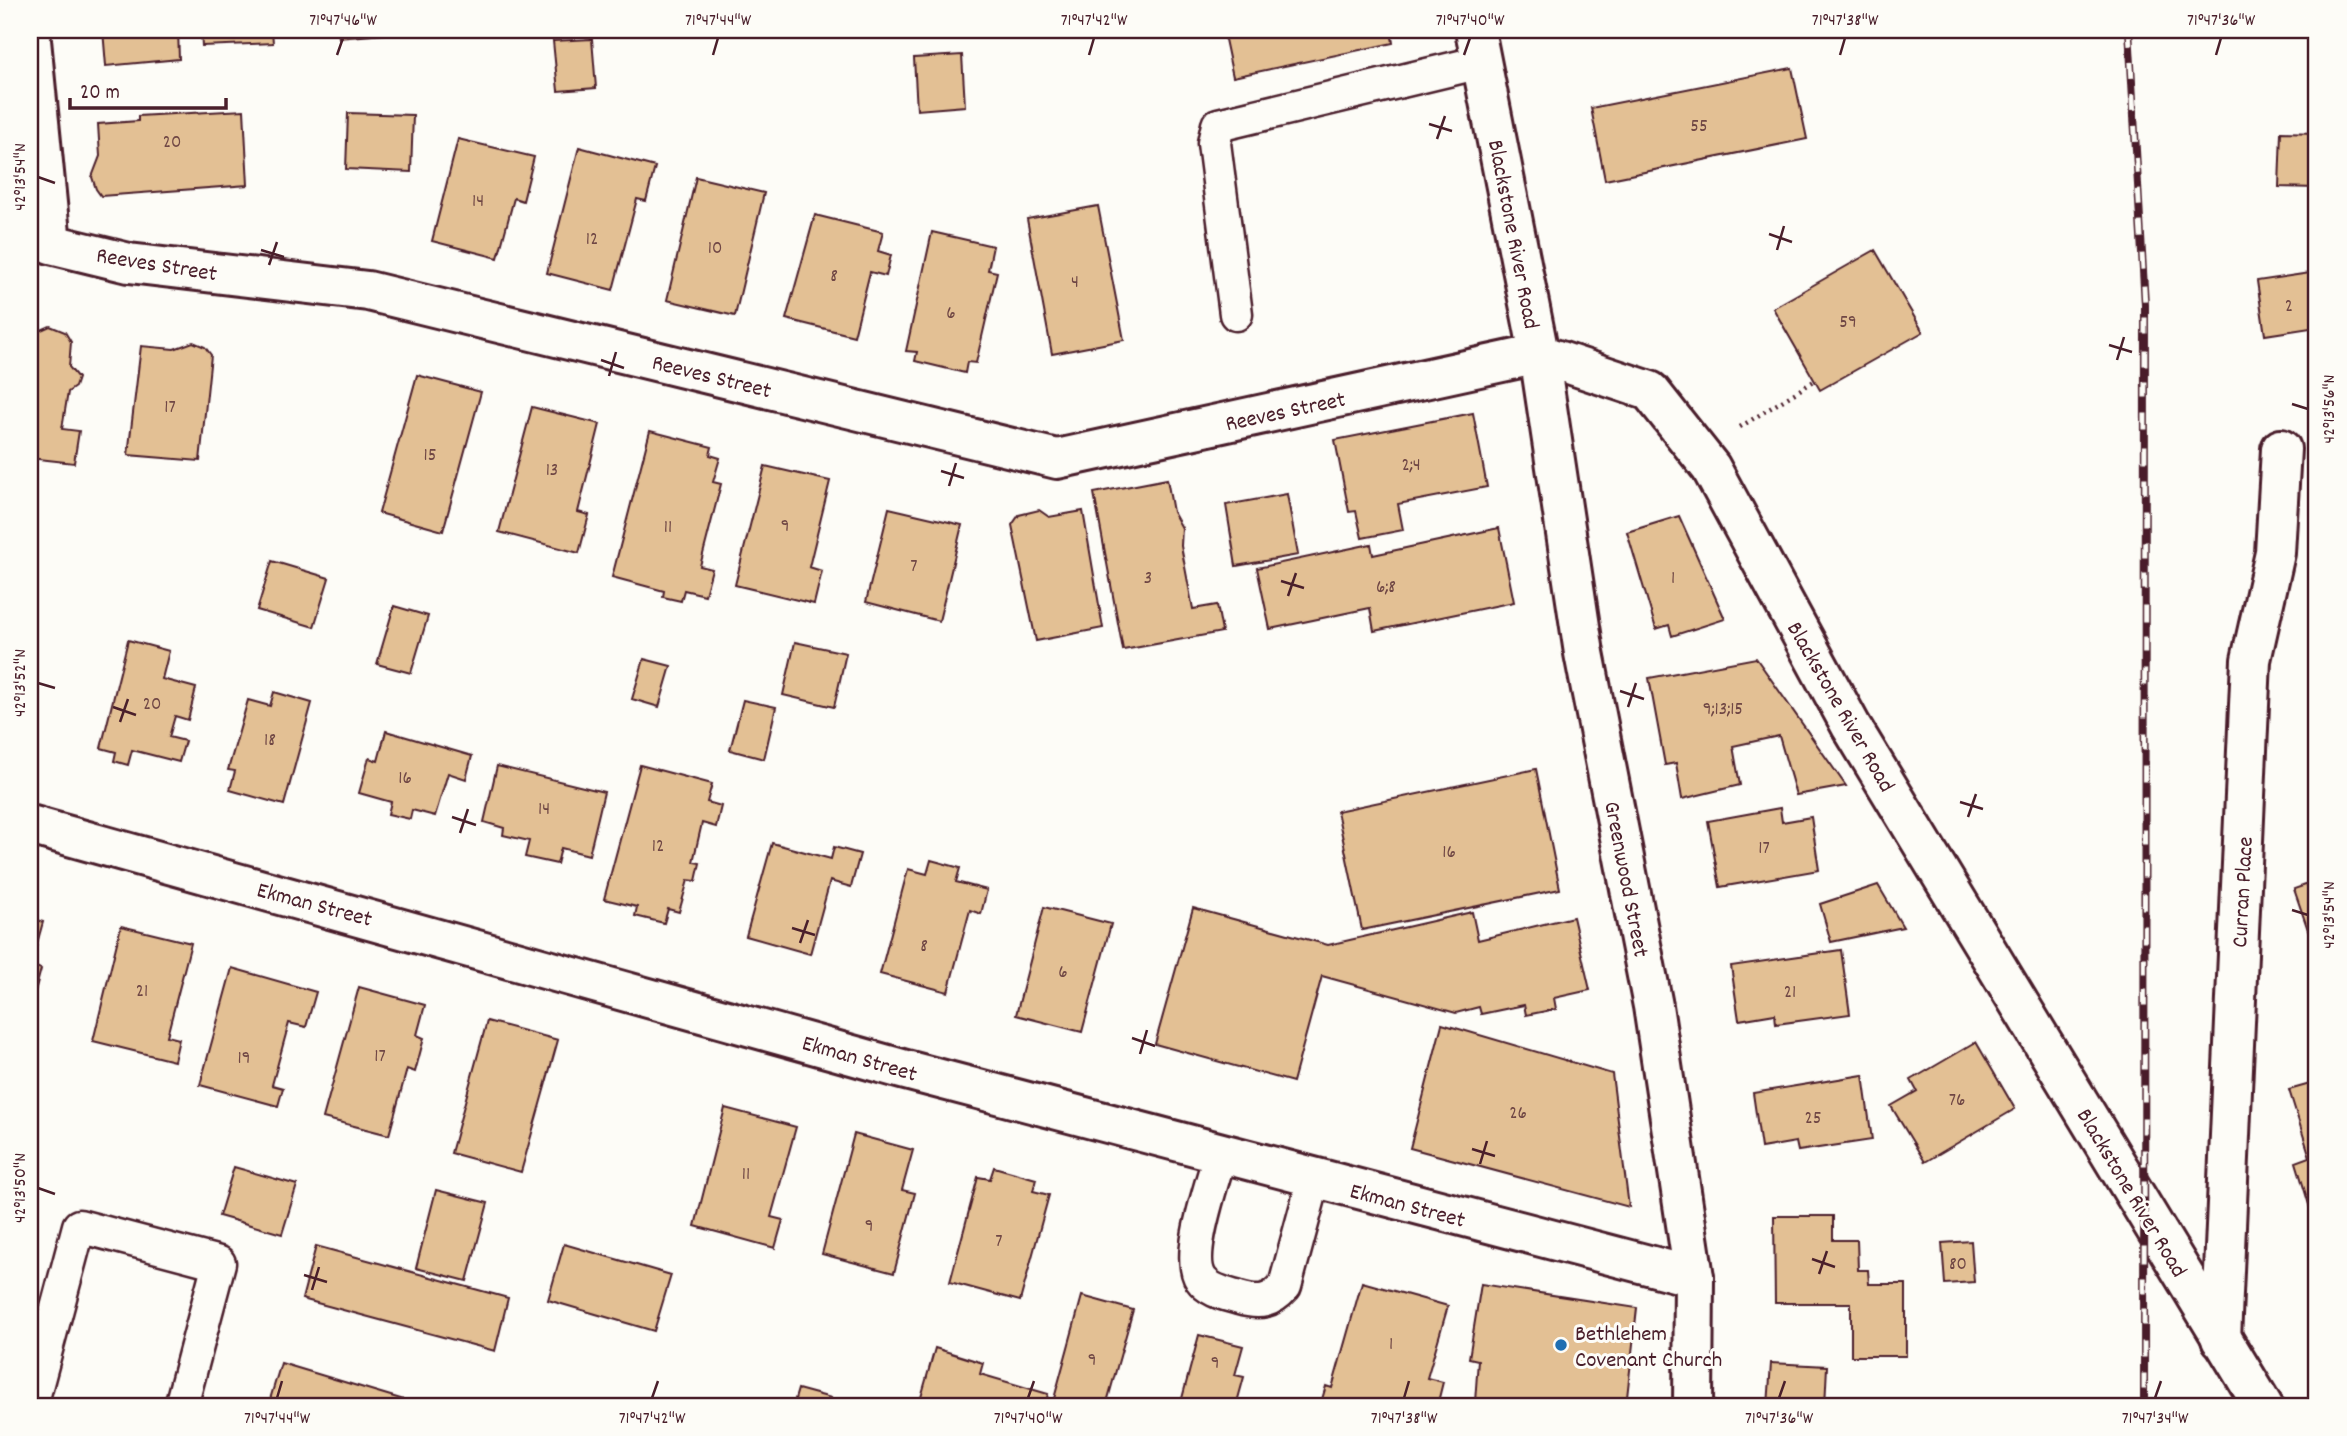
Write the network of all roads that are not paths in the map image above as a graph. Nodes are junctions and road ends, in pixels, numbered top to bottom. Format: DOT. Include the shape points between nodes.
graph roads {
  1 [pos="30,30"];
  2 [pos="1478,46"];
  3 [pos="1236,314"];
  4 [pos="1539,354"];
  5 [pos="2281,449"];
  6 [pos="30,825"];
  7 [pos="1220,1154"];
  8 [pos="1314,1179"];
  9 [pos="1694,1277"];
  10 [pos="2221,1339"];
  11 [pos="31,1406"];
  12 [pos="181,1406"];
  13 [pos="1693,1406"];
  14 [pos="2263,1406"];
  1 -- 4 [label="street, Reeves Street" via="51,244 129,263 368,291 1057,459"];
  2 -- 3 [label="lane" via="1218,125 1214,143"];
  2 -- 4 [label="street, Blackstone River Road"];
  4 -- 9 [label="street, Greenwood Street" via="1584,653 1653,1006"];
  4 -- 10 [label="street, Blackstone River Road" via="1650,391 1711,468 1851,726"];
  5 -- 10 [label="street, Curran Place" via="2275,553 2251,660"];
  6 -- 7 [label="street, Ekman Street"];
  7 -- 8 [label="street, Ekman Street"];
  7 -- 8 [label="lane" via="1195,1267 1203,1282 1219,1292 1255,1303 1273,1299 1285,1286"];
  8 -- 9 [label="street, Ekman Street"];
  9 -- 13 [label="street, Greenwood Street"];
  10 -- 14 [label="street, Blackstone River Road"];
  11 -- 12 [label="lane" via="79,1226 219,1263"];
}
